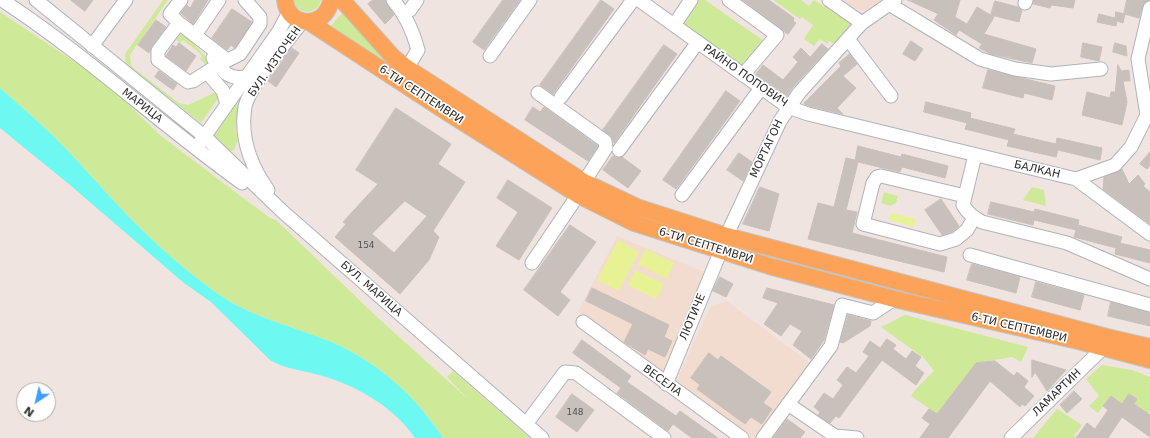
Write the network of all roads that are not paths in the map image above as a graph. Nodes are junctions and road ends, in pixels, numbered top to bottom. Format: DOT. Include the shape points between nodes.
graph roads {
  1 [pos="2,0"];
  2 [pos="36,0"];
  3 [pos="126,0"];
  4 [pos="181,0"];
  5 [pos="219,0"];
  6 [pos="245,0"];
  7 [pos="331,0"];
  8 [pos="342,0"];
  9 [pos="393,0"];
  10 [pos="530,0"];
  11 [pos="633,0"];
  12 [pos="639,0"];
  13 [pos="691,0"];
  14 [pos="729,0"];
  15 [pos="829,0"];
  16 [pos="892,2"];
  17 [pos="285,4"];
  18 [pos="410,6"];
  19 [pos="1150,8"];
  20 [pos="306,22"];
  21 [pos="179,23"];
  22 [pos="862,23"];
  23 [pos="674,25"];
  24 [pos="195,35"];
  25 [pos="848,38"];
  26 [pos="698,42"];
  27 [pos="92,46"];
  28 [pos="490,56"];
  29 [pos="222,63"];
  30 [pos="407,68"];
  31 [pos="1101,69"];
  32 [pos="207,72"];
  33 [pos="742,75"];
  34 [pos="245,77"];
  35 [pos="761,88"];
  36 [pos="538,93"];
  37 [pos="891,96"];
  38 [pos="561,97"];
  39 [pos="227,104"];
  40 [pos="788,107"];
  41 [pos="1149,115"];
  42 [pos="204,136"];
  43 [pos="909,138"];
  44 [pos="245,139"];
  45 [pos="195,148"];
  46 [pos="619,150"];
  47 [pos="975,155"];
  48 [pos="227,159"];
  49 [pos="213,162"];
  50 [pos="1076,179"];
  51 [pos="581,188"];
  52 [pos="682,195"];
  53 [pos="965,196"];
  54 [pos="282,212"];
  55 [pos="974,218"];
  56 [pos="1150,234"];
  57 [pos="724,244"];
  58 [pos="970,256"];
  59 [pos="532,263"];
  60 [pos="1150,279"];
  61 [pos="894,299"];
  62 [pos="1150,305"];
  63 [pos="583,322"];
  64 [pos="1150,347"];
  65 [pos="1104,348"];
  66 [pos="1150,360"];
  67 [pos="666,384"];
  68 [pos="788,404"];
  69 [pos="526,424"];
  70 [pos="542,438"];
  71 [pos="664,438"];
  72 [pos="742,438"];
  73 [pos="763,438"];
  74 [pos="857,438"];
  75 [pos="1011,438"];
  1 -- 45 [label="street, МАРИЦА" via="46,31"];
  2 -- 27 [label="street, МАРИЦА"];
  3 -- 27 [label="street"];
  4 -- 21 [label="street" via="170,14"];
  5 -- 24 [label="street"];
  6 -- 29 [label="street" via="260,17 260,24 240,54"];
  7 -- 20 [label="main road" via="324,16"];
  8 -- 30 [label="main road, 6-ТИ СЕПТЕМВРИ" via="393,57"];
  9 -- 18 [label="street"];
  10 -- 28 [label="street"];
  11 -- 38 [label="street"];
  12 -- 23 [label="street, РАЙНО ПОПОВИЧ"];
  13 -- 23 [label="street"];
  14 -- 33 [label="street" via="777,35"];
  15 -- 22 [label="street"];
  16 -- 22 [label="street, МОРТАГОН"];
  16 -- 31 [label="street" via="980,59 1015,69 1051,74"];
  17 -- 20 [label="main road, 6-ТИ СЕПТЕМВРИ" via="295,18"];
  17 -- 34 [label="street, БУЛ. ИЗТОЧЕН" via="279,31"];
  18 -- 30 [label="street" via="418,50"];
  19 -- 41 [label="street" via="1138,59"];
  20 -- 44 [label="street, БУЛ. ИЗТОЧЕН" via="252,90 245,106"];
  20 -- 51 [label="main road, 6-ТИ СЕПТЕМВРИ" via="444,111"];
  21 -- 24 [label="street"];
  21 -- 32 [label="street" via="158,51 158,60 188,82"];
  22 -- 25 [label="street, МОРТАГОН"];
  23 -- 26 [label="street, РАЙНО ПОПОВИЧ"];
  24 -- 29 [label="street"];
  25 -- 37 [label="street"];
  25 -- 40 [label="street, МОРТАГОН"];
  26 -- 33 [label="street, РАЙНО ПОПОВИЧ"];
  26 -- 46 [label="street"];
  27 -- 42 [label="street, МАРИЦА"];
  29 -- 32 [label="street"];
  29 -- 34 [label="street" via="228,75 235,79"];
  30 -- 51 [label="main road, 6-ТИ СЕПТЕМВРИ"];
  32 -- 39 [label="street" via="223,91"];
  33 -- 35 [label="street, РАЙНО ПОПОВИЧ"];
  34 -- 39 [label="street, БУЛ. ИЗТОЧЕН"];
  35 -- 40 [label="street, РАЙНО ПОПОВИЧ"];
  35 -- 52 [label="street"];
  36 -- 51 [label="street" via="605,141 606,148"];
  39 -- 42 [label="street, БУЛ. ИЗТОЧЕН"];
  40 -- 43 [label="street, РАЙНО ПОПОВИЧ"];
  40 -- 57 [label="street, МОРТАГОН"];
  41 -- 50 [label="street" via="1130,147 1115,165"];
  42 -- 45 [label="street, БУЛ. ИЗТОЧЕН"];
  42 -- 48 [label="street, БУЛ. МАРИЦА"];
  43 -- 47 [label="street, БАЛКАН"];
  44 -- 48 [label="street" via="239,154"];
  44 -- 54 [label="street, БУЛ. ИЗТОЧЕН" via="255,172"];
  45 -- 49 [label="street, МАРИЦА"];
  47 -- 50 [label="street, БАЛКАН"];
  47 -- 53 [label="street"];
  48 -- 49 [label="street"];
  48 -- 54 [label="street, БУЛ. МАРИЦА"];
  49 -- 54 [label="street, МАРИЦА"];
  50 -- 56 [label="street, БАЛКАН"];
  51 -- 57 [label="main road, 6-ТИ СЕПТЕМВРИ" via="634,222"];
  51 -- 59 [label="street"];
  53 -- 55 [label="street" via="963,205 967,213"];
  53 -- 55 [label="street" via="877,177 873,183 863,224 940,244 956,239"];
  54 -- 69 [label="street, БУЛ. МАРИЦА"];
  55 -- 60 [label="street" via="1067,243"];
  57 -- 61 [label="main road, 6-ТИ СЕПТЕМВРИ" via="769,266"];
  57 -- 64 [label="main road, 6-ТИ СЕПТЕМВРИ"];
  57 -- 67 [label="street, ЛЮТИЧЕ"];
  58 -- 62 [label="street"];
  61 -- 65 [label="main road, 6-ТИ СЕПТЕМВРИ"];
  61 -- 68 [label="street" via="873,313 842,305 831,346"];
  63 -- 67 [label="street, ВЕСЕЛА"];
  65 -- 66 [label="main road, 6-ТИ СЕПТЕМВРИ"];
  65 -- 75 [label="street, ЛАМАРТИН"];
  67 -- 72 [label="street, ВЕСЕЛА"];
  68 -- 73 [label="street"];
  68 -- 74 [label="street" via="835,436"];
  69 -- 70 [label="street, БУЛ. МАРИЦА"];
  69 -- 71 [label="street" via="565,372 570,372 576,373"];
}
